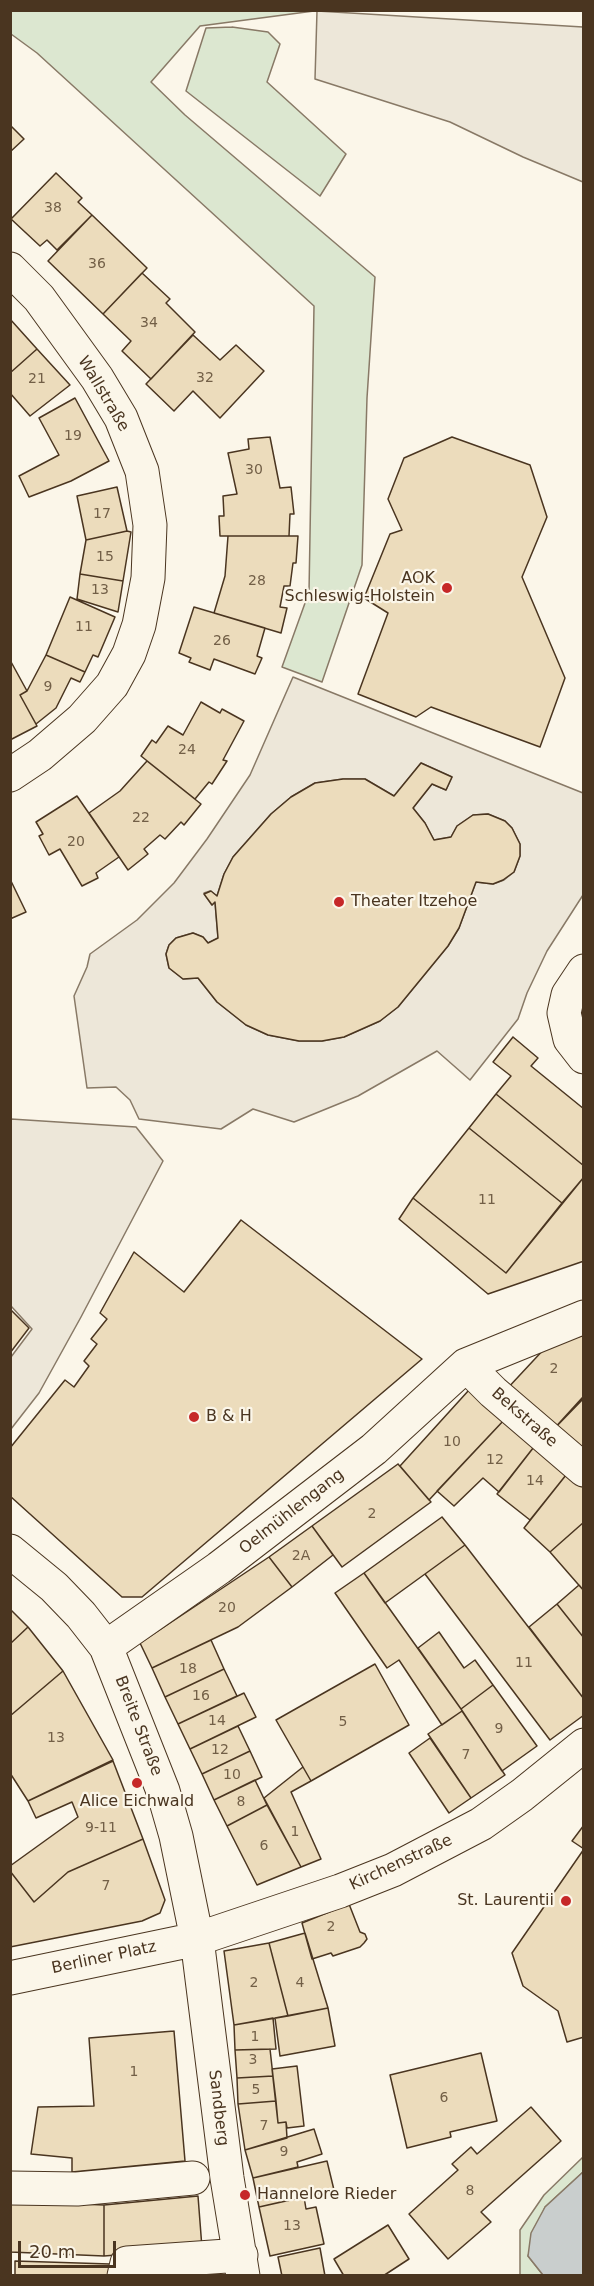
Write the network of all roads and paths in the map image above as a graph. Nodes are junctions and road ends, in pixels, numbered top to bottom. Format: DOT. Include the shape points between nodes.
graph roads {
  1 [pos="10,269"];
  2 [pos="10,775"];
  3 [pos="584,971"];
  4 [pos="584,1057"];
  5 [pos="584,1317"];
  6 [pos="466,1365"];
  7 [pos="584,1470"];
  8 [pos="10,1551"];
  9 [pos="106,1647"];
  10 [pos="584,1745"];
  11 [pos="197,1939"];
  12 [pos="10,1977"];
  13 [pos="193,2178"];
  14 [pos="10,2188"];
  15 [pos="242,2266"];
  16 [pos="124,2276"];
  1 -- 2 [label="street, Wallstraße" via="39,298 121,418 142,471 150,525 148,578 139,625 112,685 82,719"];
  3 -- 4 [label="street" via="568,995 564,1013 570,1039"];
  5 -- 6 [label="street"];
  6 -- 7 [label="street, Bekstraße"];
  6 -- 9 [label="street, Oelmühlengang" via="374,1449 219,1568"];
  8 -- 9 [label="street, Breite Straße" via="54,1587"];
  9 -- 11 [label="street, Breite Straße" via="163,1791"];
  10 -- 11 [label="street, Kirchenstraße" via="481,1824 438,1848 340,1891"];
  11 -- 12 [label="street, Berliner Platz"];
  11 -- 15 [label="street, Sandberg"];
  13 -- 14 [label="street" via="77,2189"];
  15 -- 16 [label="street" via="127,2263"];
}
